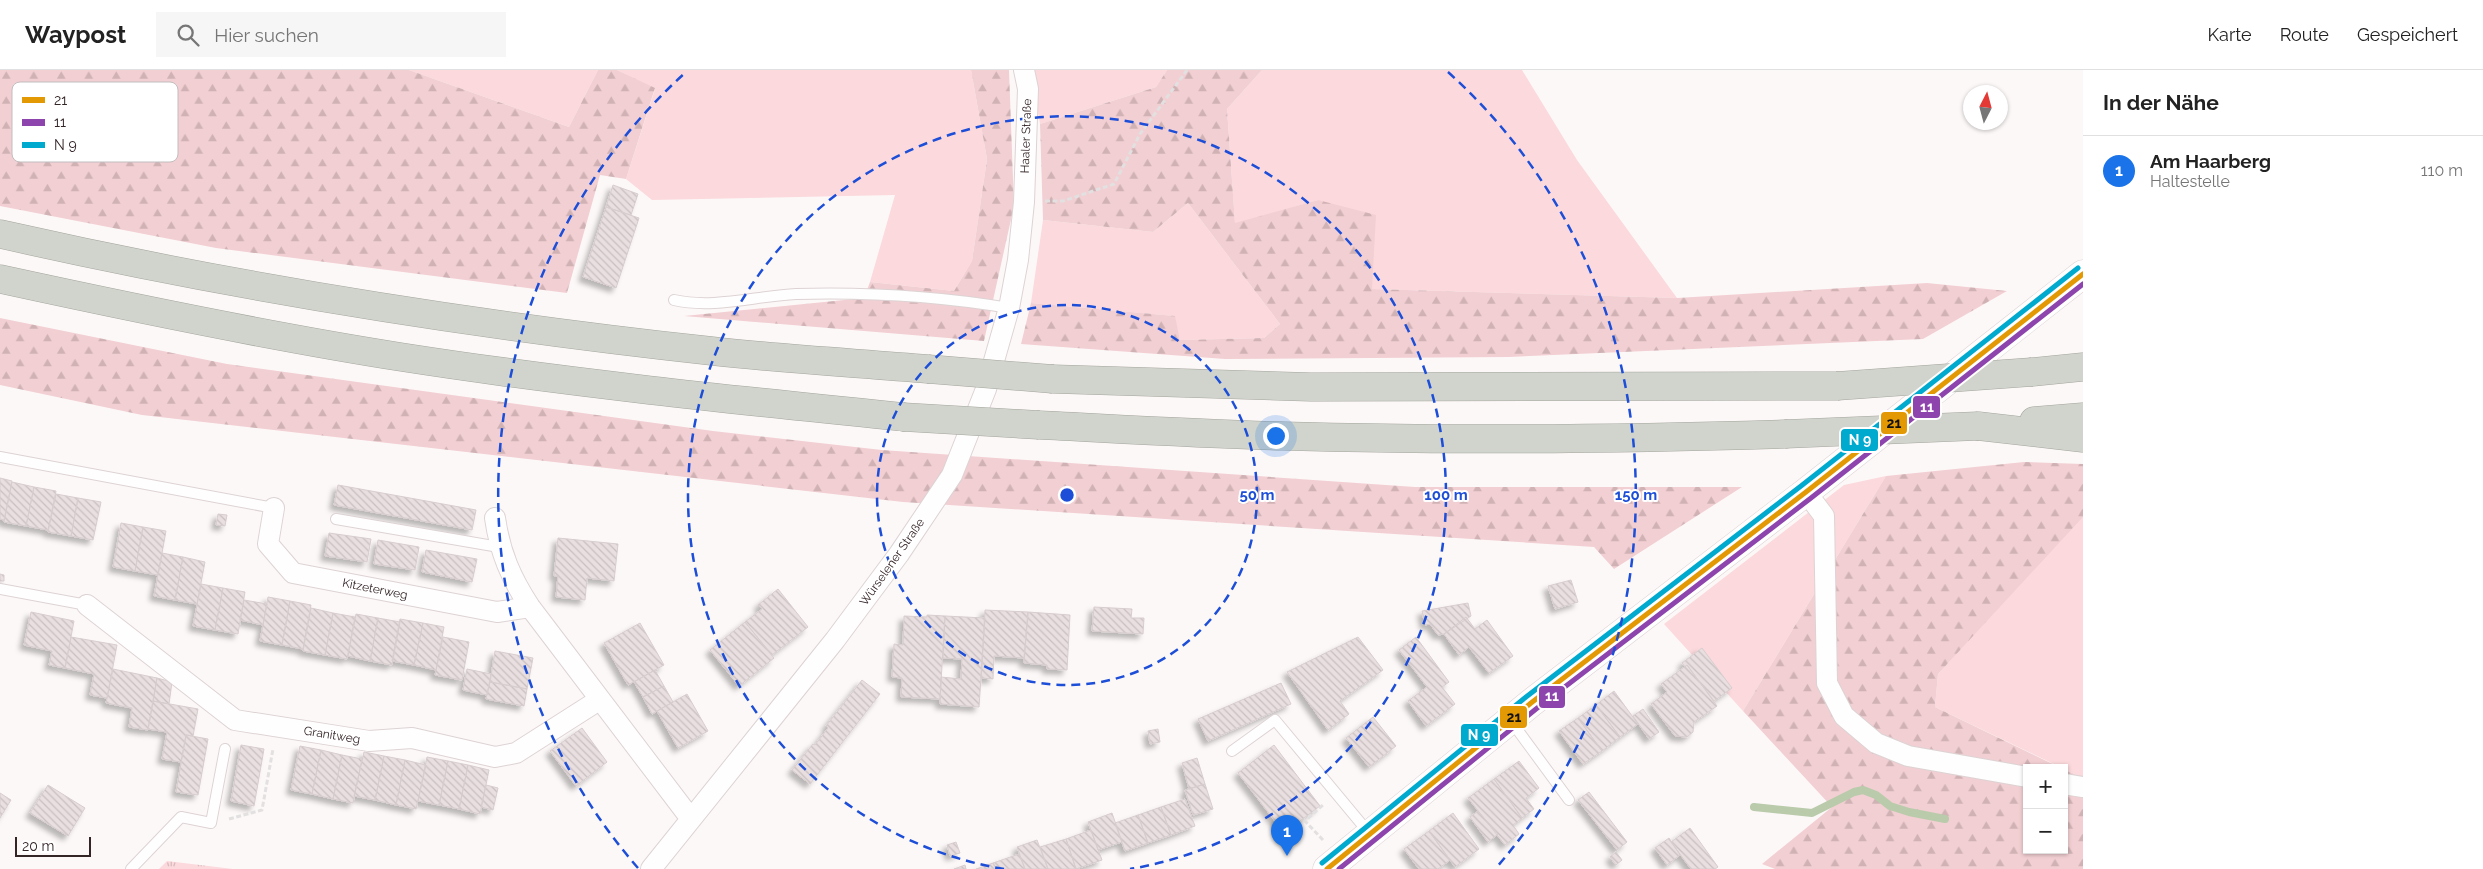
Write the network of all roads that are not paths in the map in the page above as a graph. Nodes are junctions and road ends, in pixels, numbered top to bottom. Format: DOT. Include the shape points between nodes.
graph roads {
  1 [pos="1024,70"];
  2 [pos="1024,202"];
  3 [pos="0,234"];
  4 [pos="2083,274"];
  5 [pos="0,279"];
  6 [pos="674,300"];
  7 [pos="1009,308"];
  8 [pos="2083,367"];
  9 [pos="2083,416"];
  10 [pos="1978,426"];
  11 [pos="2083,438"];
  12 [pos="0,457"];
  13 [pos="1806,492"];
  14 [pos="274,508"];
  15 [pos="495,518"];
  16 [pos="336,519"];
  17 [pos="499,547"];
  18 [pos="0,589"];
  19 [pos="87,605"];
  20 [pos="530,607"];
  21 [pos="599,700"];
  22 [pos="1510,720"];
  23 [pos="225,749"];
  24 [pos="1232,751"];
  25 [pos="2023,776"];
  26 [pos="2068,785"];
  27 [pos="2083,787"];
  28 [pos="1569,800"];
  29 [pos="691,819"];
  30 [pos="1370,835"];
  31 [pos="131,869"];
  32 [pos="652,869"];
  33 [pos="1327,869"];
  1 -- 2 [label="street, Haaler Straße" via="1028,89"];
  2 -- 7 [label="street, Würselener Straße"];
  3 -- 8 [label="highway, bridge" via="105,258 403,311 712,351 1053,380 1311,387 1837,386"];
  4 -- 13 [label="main road"];
  5 -- 10 [label="highway, bridge" via="108,303 401,357 701,397 903,417 1039,426 1377,438 1668,437"];
  6 -- 7 [label="lane" via="694,304 794,294 868,293 949,298"];
  7 -- 29 [label="street, Würselener Straße" via="986,389 952,475 841,632"];
  9 -- 10 [label="highway"];
  10 -- 11 [label="highway"];
  12 -- 14 [label="lane"];
  13 -- 22 [label="main road"];
  13 -- 25 [label="street" via="1824,516 1827,683 1844,716 1876,743 1908,756"];
  14 -- 20 [label="street, Kitzeterweg" via="268,544 293,573 497,612"];
  15 -- 17 [label="street"];
  16 -- 17 [label="lane"];
  17 -- 20 [label="street"];
  18 -- 19 [label="lane"];
  19 -- 21 [label="street, Granitweg" via="235,720 369,741 412,738 495,757 516,753"];
  20 -- 21 [label="street"];
  21 -- 29 [label="street"];
  22 -- 28 [label="lane"];
  22 -- 30 [label="main road"];
  23 -- 31 [label="lane" via="211,823 181,817"];
  24 -- 30 [label="lane" via="1275,720"];
  26 -- 27 [label="street"];
  29 -- 32 [label="street, Würselener Straße"];
  30 -- 33 [label="main road"];
}
